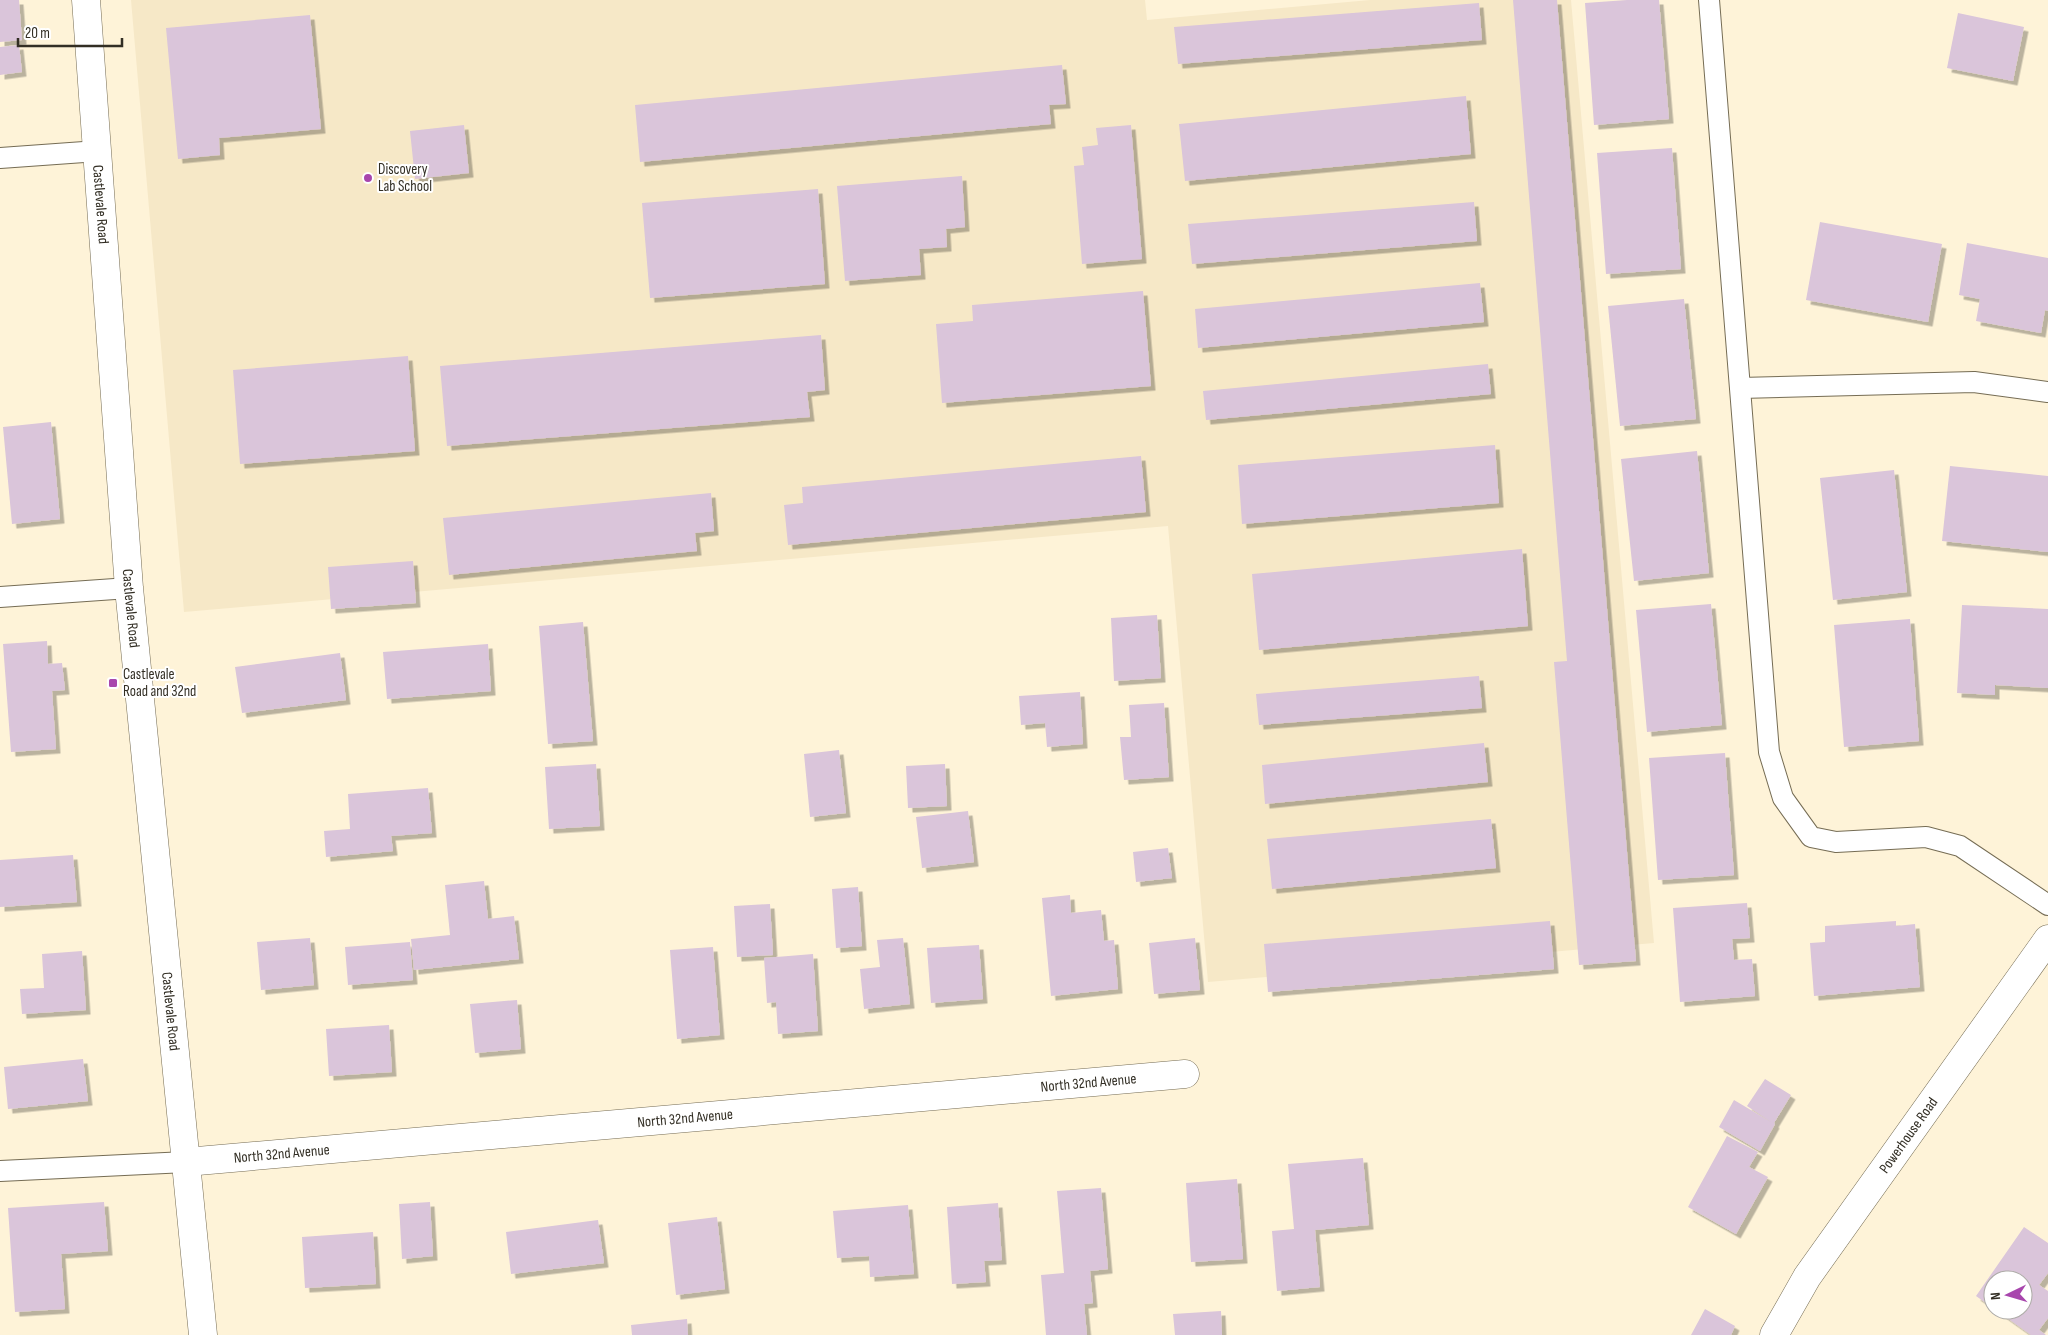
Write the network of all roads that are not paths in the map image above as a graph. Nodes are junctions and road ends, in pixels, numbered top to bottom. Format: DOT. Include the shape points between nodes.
graph roads {
  1 [pos="86,0"];
  2 [pos="1709,0"];
  3 [pos="98,151"];
  4 [pos="0,158"];
  5 [pos="1740,388"];
  6 [pos="2048,392"];
  7 [pos="129,588"];
  8 [pos="0,597"];
  9 [pos="2048,905"];
  10 [pos="2048,939"];
  11 [pos="1185,1074"];
  12 [pos="186,1162"];
  13 [pos="0,1171"];
  14 [pos="203,1335"];
  15 [pos="1774,1335"];
  1 -- 3 [label="street, Castlevale Road"];
  2 -- 5 [label="lane"];
  3 -- 4 [label="lane"];
  3 -- 7 [label="street, Castlevale Road"];
  5 -- 6 [label="lane" via="1974,382"];
  5 -- 9 [label="lane" via="1769,752 1783,798 1811,837 1836,842 1926,836 1960,846"];
  7 -- 8 [label="lane"];
  7 -- 12 [label="street, Castlevale Road"];
  10 -- 15 [label="street, Powerhouse Road" via="1806,1276"];
  11 -- 12 [label="street, North 32nd Avenue"];
  12 -- 13 [label="lane"];
  12 -- 14 [label="street, Castlevale Road"];
}
